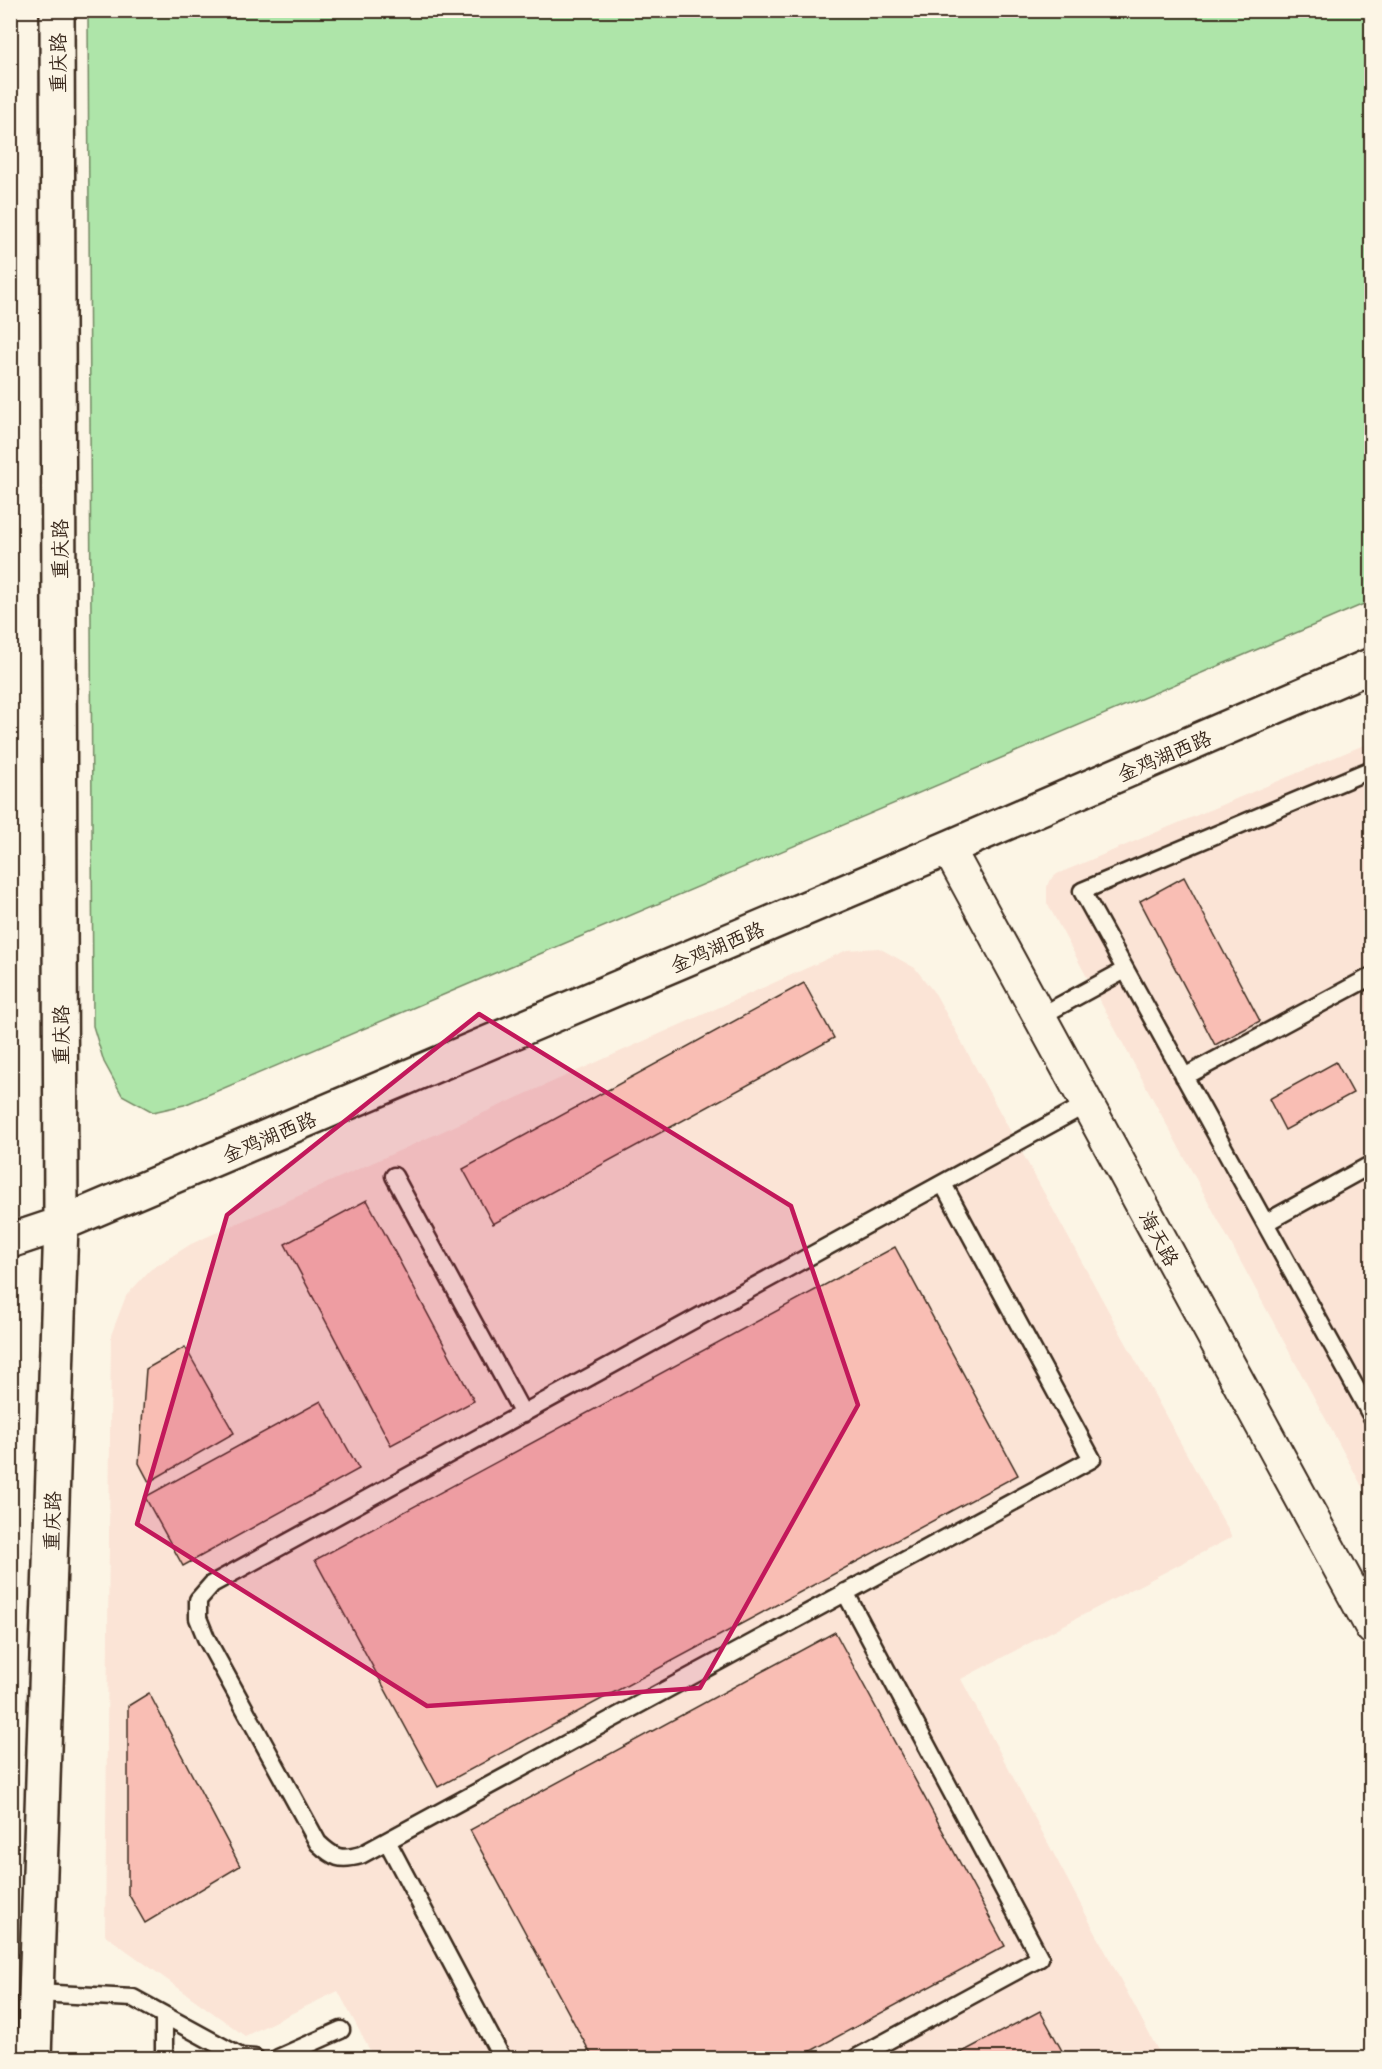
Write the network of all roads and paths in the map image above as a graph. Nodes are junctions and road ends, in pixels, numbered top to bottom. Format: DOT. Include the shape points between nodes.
graph roads {
  1 [pos="57,10"];
  2 [pos="1371,665"];
  3 [pos="1371,769"];
  4 [pos="948,848"];
  5 [pos="1125,970"];
  6 [pos="1371,976"];
  7 [pos="1039,1017"];
  8 [pos="1184,1077"];
  9 [pos="1087,1104"];
  10 [pos="1371,1164"];
  11 [pos="393,1176"];
  12 [pos="943,1184"];
  13 [pos="1265,1223"];
  14 [pos="61,1224"];
  15 [pos="10,1241"];
  16 [pos="523,1414"];
  17 [pos="1371,1417"];
  18 [pos="845,1592"];
  19 [pos="1371,1628"];
  20 [pos="387,1841"];
  21 [pos="36,1993"];
  22 [pos="164,2015"];
  23 [pos="341,2030"];
  24 [pos="34,2058"];
  25 [pos="164,2058"];
  26 [pos="255,2058"];
  27 [pos="278,2058"];
  28 [pos="502,2058"];
  29 [pos="856,2058"];
  1 -- 14 [label="street, 重庆路"];
  2 -- 4 [label="street, 金鸡湖西路"];
  3 -- 5 [label="lane" via="1082,891"];
  4 -- 7 [label="street, 海天路"];
  4 -- 14 [label="street, 金鸡湖西路"];
  5 -- 7 [label="lane"];
  5 -- 8 [label="lane"];
  6 -- 8 [label="lane"];
  7 -- 9 [label="street, 海天路"];
  8 -- 13 [label="lane"];
  9 -- 12 [label="lane"];
  9 -- 19 [label="street, 海天路"];
  10 -- 13 [label="lane"];
  11 -- 16 [label="lane"];
  12 -- 16 [label="lane"];
  12 -- 18 [label="lane" via="1092,1459"];
  13 -- 17 [label="lane"];
  14 -- 15 [label="street, 金鸡湖西路"];
  14 -- 21 [label="street, 重庆路"];
  16 -- 20 [label="lane" via="212,1584 198,1600 198,1618 206,1638 318,1843 331,1856 346,1859"];
  18 -- 20 [label="lane"];
  18 -- 29 [label="lane" via="1040,1958"];
  20 -- 28 [label="lane"];
  21 -- 22 [label="lane" via="133,1998"];
  21 -- 24 [label="street, 重庆路"];
  22 -- 25 [label="lane"];
  22 -- 26 [label="lane" via="241,2057"];
  23 -- 27 [label="lane"];
}
